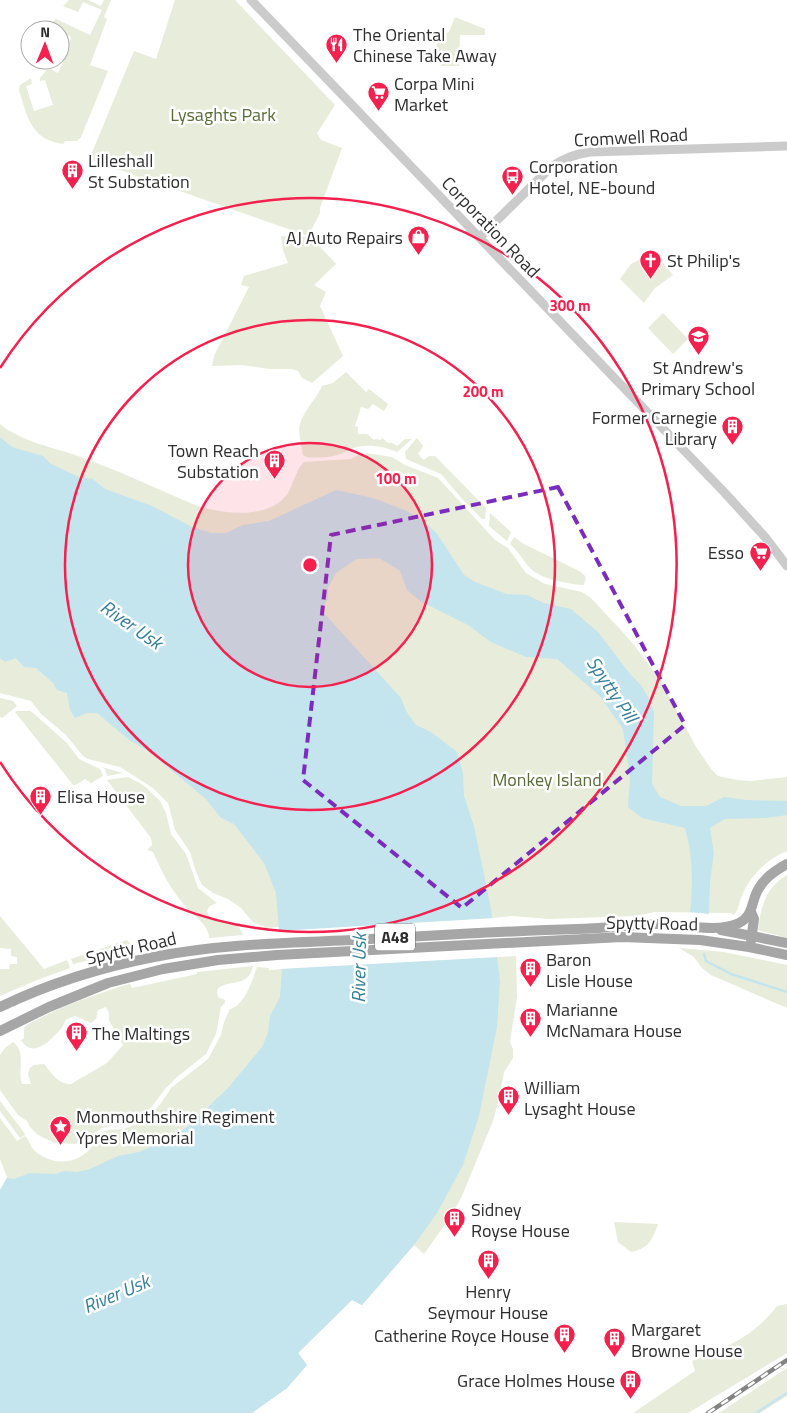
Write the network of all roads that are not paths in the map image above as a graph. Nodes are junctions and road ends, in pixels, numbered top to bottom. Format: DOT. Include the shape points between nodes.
graph roads {
  1 [pos="251,0"];
  2 [pos="787,146"];
  3 [pos="480,237"];
  4 [pos="787,566"];
  5 [pos="787,864"];
  6 [pos="751,912"];
  7 [pos="715,928"];
  8 [pos="622,932"];
  9 [pos="752,936"];
  10 [pos="787,943"];
  11 [pos="750,947"];
  12 [pos="787,955"];
  13 [pos="0,1008"];
  14 [pos="3,1029"];
  1 -- 3 [label="street, Corporation Road"];
  2 -- 3 [label="street, Cromwell Road" via="574,154 551,167"];
  3 -- 4 [label="street, Corporation Road" via="729,497 766,537"];
  5 -- 6 [label="main road" via="770,875 758,889"];
  6 -- 7 [label="main road, A48" via="739,923"];
  6 -- 9 [label="main road" via="754,919"];
  7 -- 8 [label="main road, A48" via="656,924"];
  7 -- 9 [label="main road, A48"];
  8 -- 11 [label="main road, Spytty Road / A48"];
  8 -- 13 [label="main road, Spytty Road / A48" via="514,931 190,951 112,966 64,981"];
  8 -- 14 [label="main road, Spytty Road / A48" via="516,942 278,955 192,964 108,983"];
  9 -- 10 [label="main road, A48"];
  9 -- 11 [label="main road"];
  11 -- 12 [label="main road, Spytty Road / A48"];
}
